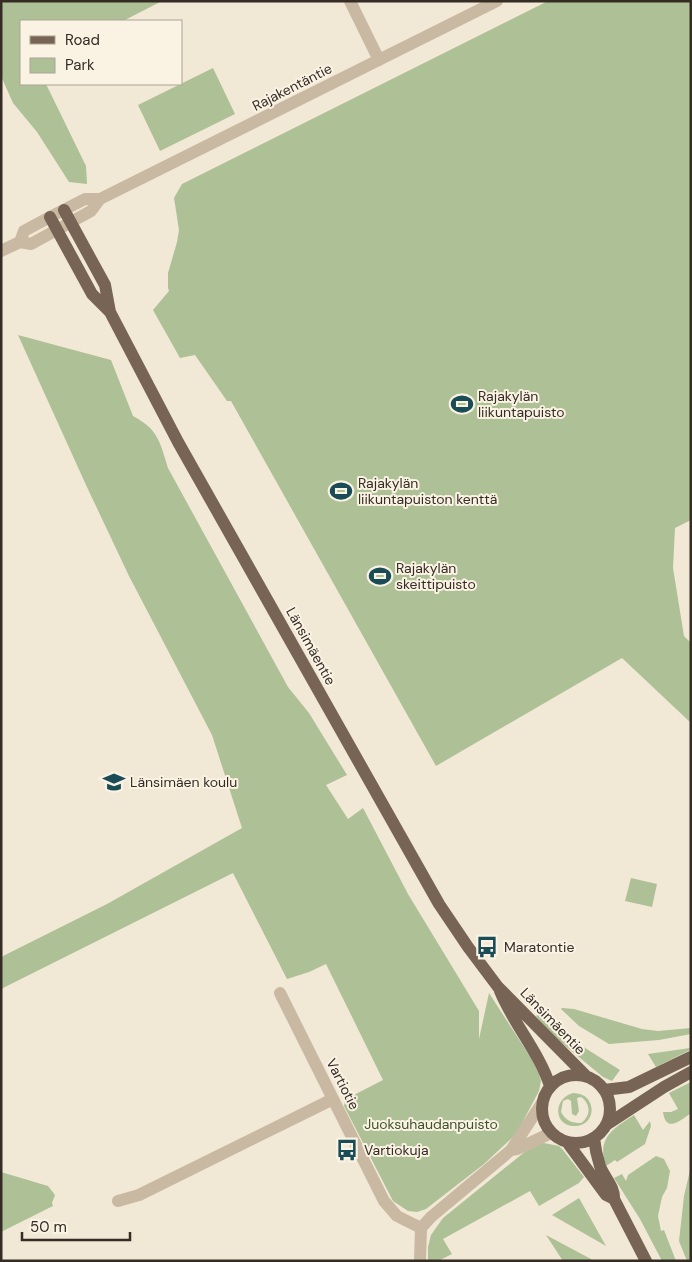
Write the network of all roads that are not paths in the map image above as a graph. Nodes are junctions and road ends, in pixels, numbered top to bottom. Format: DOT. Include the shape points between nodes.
graph roads {
  1 [pos="350,1"];
  2 [pos="496,1"];
  3 [pos="379,60"];
  4 [pos="100,199"];
  5 [pos="64,210"];
  6 [pos="50,217"];
  7 [pos="71,222"];
  8 [pos="57,230"];
  9 [pos="20,242"];
  10 [pos="1,251"];
  11 [pos="110,312"];
  12 [pos="498,987"];
  13 [pos="280,993"];
  14 [pos="691,1057"];
  15 [pos="691,1072"];
  16 [pos="586,1076"];
  17 [pos="550,1086"];
  18 [pos="604,1090"];
  19 [pos="333,1099"];
  20 [pos="542,1103"];
  21 [pos="606,1125"];
  22 [pos="551,1133"];
  23 [pos="594,1138"];
  24 [pos="566,1142"];
  25 [pos="511,1150"];
  26 [pos="614,1199"];
  27 [pos="118,1201"];
  28 [pos="421,1228"];
  29 [pos="420,1261"];
  30 [pos="646,1261"];
  1 -- 3 [label="street"];
  2 -- 3 [label="street, Rajakentäntie"];
  3 -- 4 [label="street, Rajakentäntie"];
  4 -- 5 [label="street, Rajakentäntie" via="85,199"];
  4 -- 7 [label="street, Rajakentäntie" via="91,211"];
  5 -- 6 [label="street, Rajakentäntie"];
  5 -- 7 [label="main road, Länsimäentie"];
  6 -- 8 [label="main road, Länsimäentie"];
  6 -- 9 [label="street, Rajakentäntie" via="24,231"];
  7 -- 8 [label="street, Rajakentäntie"];
  7 -- 11 [label="main road, Länsimäentie" via="105,286"];
  8 -- 9 [label="street, Rajakentäntie" via="31,244"];
  8 -- 11 [label="main road, Länsimäentie" via="92,294"];
  9 -- 10 [label="street"];
  11 -- 12 [label="main road, Länsimäentie" via="178,442 439,904"];
  12 -- 16 [label="main road, Länsimäentie"];
  12 -- 17 [label="main road, Länsimäentie" via="515,1022 535,1052"];
  13 -- 19 [label="street, Vartiotie"];
  14 -- 18 [label="main road" via="629,1087"];
  15 -- 21 [label="main road"];
  16 -- 17 [label="main road" via="566,1076"];
  16 -- 18 [label="main road"];
  17 -- 20 [label="main road"];
  18 -- 21 [label="main road" via="610,1111"];
  19 -- 27 [label="street" via="139,1195"];
  19 -- 28 [label="street, Vartiotie" via="384,1201 397,1216"];
  20 -- 22 [label="main road" via="543,1119"];
  20 -- 25 [label="street"];
  21 -- 23 [label="main road"];
  22 -- 24 [label="main road"];
  22 -- 25 [label="street"];
  23 -- 24 [label="main road" via="581,1143"];
  23 -- 26 [label="main road" via="600,1167"];
  24 -- 26 [label="main road" via="606,1195"];
  25 -- 28 [label="street"];
  26 -- 30 [label="main road"];
  28 -- 29 [label="street"];
}
